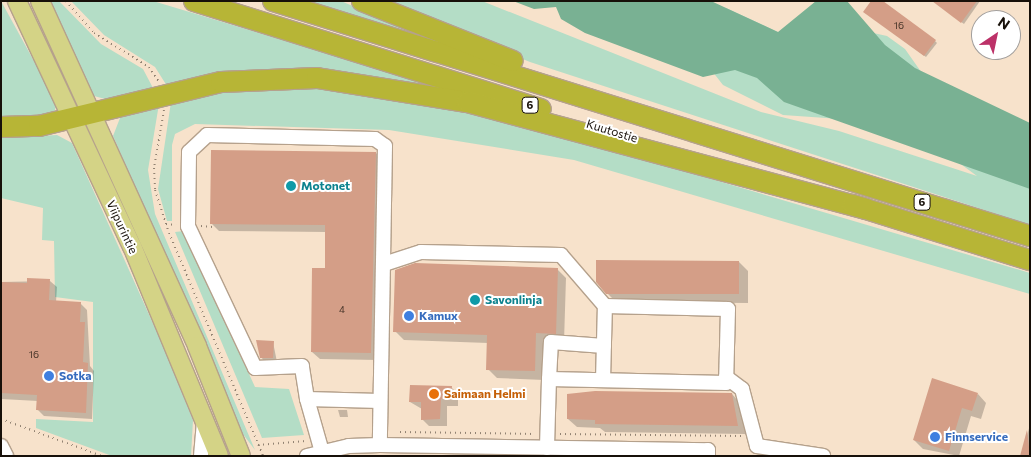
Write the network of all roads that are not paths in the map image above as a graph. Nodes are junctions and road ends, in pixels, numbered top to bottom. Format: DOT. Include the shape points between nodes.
graph roads {
  1 [pos="17,1"];
  2 [pos="40,1"];
  3 [pos="194,1"];
  4 [pos="273,1"];
  5 [pos="362,1"];
  6 [pos="91,113"];
  7 [pos="70,118"];
  8 [pos="1,127"];
  9 [pos="785,158"];
  10 [pos="865,209"];
  11 [pos="1030,236"];
  12 [pos="1030,260"];
  13 [pos="384,264"];
  14 [pos="605,306"];
  15 [pos="604,346"];
  16 [pos="726,377"];
  17 [pos="549,379"];
  18 [pos="603,380"];
  19 [pos="307,399"];
  20 [pos="380,401"];
  21 [pos="204,418"];
  22 [pos="1,446"];
  23 [pos="548,448"];
  24 [pos="372,449"];
  25 [pos="322,452"];
  26 [pos="6,456"];
  27 [pos="201,456"];
  28 [pos="219,456"];
  29 [pos="241,456"];
  30 [pos="307,456"];
  31 [pos="708,456"];
  32 [pos="823,456"];
  1 -- 7 [label="main road, Viipurintie"];
  2 -- 6 [label="main road, Viipurintie"];
  3 -- 10 [label="highway, Kuutostie / 6"];
  4 -- 9 [label="highway, Kuutostie / 6"];
  5 -- 9 [label="highway" via="449,39"];
  6 -- 7 [label="highway"];
  6 -- 10 [label="highway" via="186,88 270,78 385,86 466,102"];
  6 -- 29 [label="main road, Viipurintie" via="197,346"];
  7 -- 8 [label="highway" via="39,126"];
  7 -- 21 [label="main road, Viipurintie" via="132,246"];
  9 -- 11 [label="highway, Kuutostie / 6"];
  10 -- 12 [label="highway, Kuutostie / 6"];
  13 -- 14 [label="street" via="421,252 561,255"];
  13 -- 19 [label="street" via="388,153 375,139 207,136 188,152 188,226 255,368 302,366"];
  13 -- 20 [label="street"];
  14 -- 15 [label="street"];
  14 -- 16 [label="street" via="728,309"];
  15 -- 17 [label="street" via="551,342"];
  15 -- 18 [label="street"];
  16 -- 18 [label="street" via="726,383"];
  16 -- 32 [label="street" via="742,389 757,446"];
  17 -- 18 [label="street"];
  17 -- 23 [label="street"];
  19 -- 20 [label="street"];
  19 -- 25 [label="street"];
  20 -- 24 [label="street"];
  21 -- 27 [label="street"];
  21 -- 28 [label="main road, Viipurintie"];
  22 -- 26 [label="street"];
  23 -- 24 [label="street"];
  23 -- 31 [label="street" via="708,450"];
  24 -- 25 [label="street"];
  25 -- 30 [label="street"];
}
